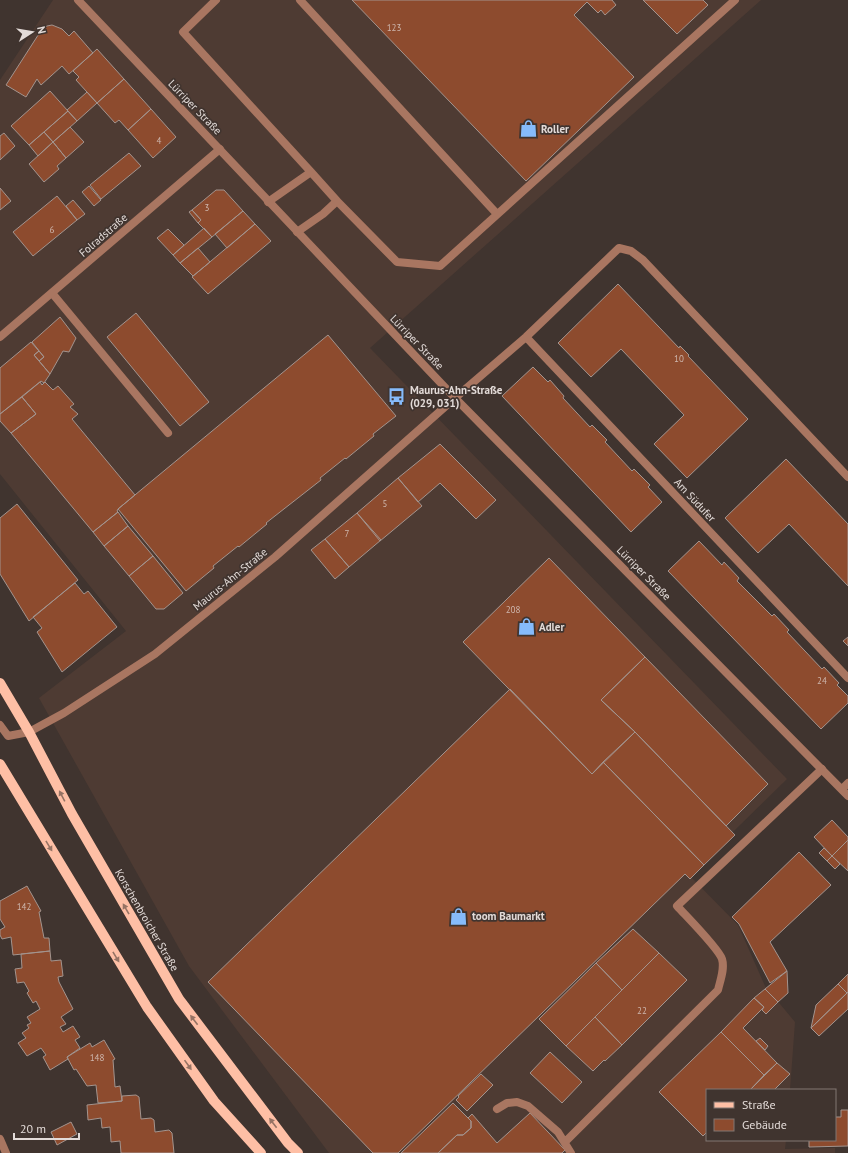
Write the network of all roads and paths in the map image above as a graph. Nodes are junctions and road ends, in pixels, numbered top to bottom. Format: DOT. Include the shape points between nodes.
graph roads {
  1 [pos="78,0"];
  2 [pos="216,0"];
  3 [pos="300,0"];
  4 [pos="735,0"];
  5 [pos="220,149"];
  6 [pos="311,172"];
  7 [pos="337,201"];
  8 [pos="268,202"];
  9 [pos="497,214"];
  10 [pos="297,232"];
  11 [pos="52,293"];
  12 [pos="0,337"];
  13 [pos="526,337"];
  14 [pos="455,398"];
  15 [pos="168,433"];
  16 [pos="848,477"];
  17 [pos="848,678"];
  18 [pos="0,683"];
  19 [pos="0,725"];
  20 [pos="28,732"];
  21 [pos="0,764"];
  22 [pos="822,769"];
  23 [pos="848,783"];
  24 [pos="842,789"];
  25 [pos="848,796"];
  26 [pos="497,1109"];
  27 [pos="0,1139"];
  28 [pos="565,1142"];
  29 [pos="6,1153"];
  30 [pos="260,1153"];
  31 [pos="298,1153"];
  32 [pos="571,1153"];
  1 -- 5 [label="street, Lürriper Straße"];
  2 -- 6 [label="street" via="183,32"];
  3 -- 9 [label="street"];
  4 -- 9 [label="street"];
  5 -- 8 [label="street, Lürriper Straße"];
  5 -- 11 [label="street, Folradstraße"];
  6 -- 7 [label="street"];
  6 -- 8 [label="street"];
  7 -- 9 [label="street" via="397,262 440,266"];
  7 -- 10 [label="street"];
  8 -- 10 [label="street, Lürriper Straße"];
  10 -- 14 [label="street, Lürriper Straße"];
  11 -- 12 [label="street, Folradstraße"];
  11 -- 15 [label="street"];
  13 -- 14 [label="street"];
  13 -- 16 [label="street" via="619,248 631,251 643,260"];
  13 -- 17 [label="street, Am Südufer"];
  14 -- 20 [label="street, Maurus-Ahn-Straße" via="275,556 155,654 64,713"];
  14 -- 22 [label="street, Lürriper Straße"];
  18 -- 20 [label="main road, Korschenbroicher Straße"];
  19 -- 20 [label="street, Maurus-Ahn-Straße" via="8,736"];
  31 -- 20 [label="main road, Korschenbroicher Straße, one-way" via="179,999 72,814"];
  21 -- 30 [label="main road, one-way" via="147,1007 214,1100"];
  22 -- 24 [label="street, Lürriper Straße"];
  22 -- 28 [label="street" via="677,906 722,959 718,990"];
  23 -- 24 [label="street"];
  24 -- 25 [label="street, Lürriper Straße"];
  26 -- 28 [label="street" via="507,1103 517,1102 528,1106 558,1132"];
  27 -- 29 [label="street"];
  28 -- 32 [label="street"];
}
